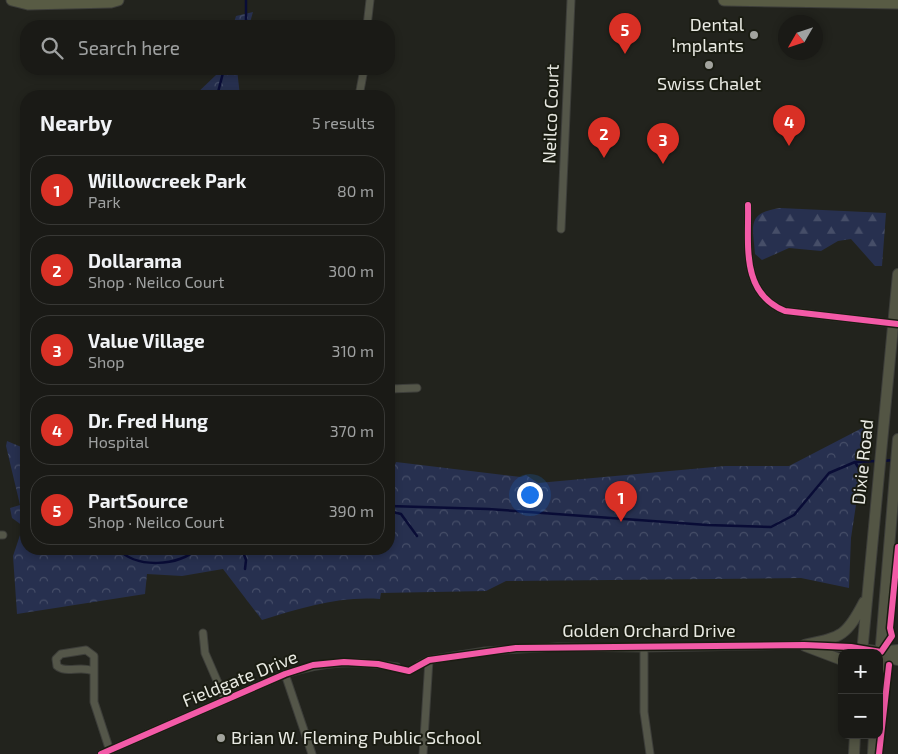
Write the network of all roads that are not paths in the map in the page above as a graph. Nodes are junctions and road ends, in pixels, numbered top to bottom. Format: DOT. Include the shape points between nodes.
graph roads {
  1 [pos="12,0"];
  2 [pos="118,0"];
  3 [pos="370,0"];
  4 [pos="571,0"];
  5 [pos="724,0"];
  6 [pos="81,2"];
  7 [pos="896,5"];
  8 [pos="368,20"];
  9 [pos="363,75"];
  10 [pos="360,90"];
  11 [pos="748,205"];
  12 [pos="561,229"];
  13 [pos="898,274"];
  14 [pos="895,324"];
  15 [pos="417,388"];
  16 [pos="395,389"];
  17 [pos="898,440"];
  18 [pos="866,597"];
  19 [pos="203,633"];
  20 [pos="804,645"];
  21 [pos="644,648"];
  22 [pos="843,649"];
  23 [pos="862,649"];
  24 [pos="880,649"];
  25 [pos="898,650"];
  26 [pos="883,652"];
  27 [pos="883,654"];
  28 [pos="838,658"];
  29 [pos="429,660"];
  30 [pos="898,660"];
  31 [pos="419,665"];
  32 [pos="397,667"];
  33 [pos="93,671"];
  34 [pos="285,674"];
  35 [pos="225,699"];
  36 [pos="855,739"];
  37 [pos="874,739"];
  38 [pos="110,751"];
  39 [pos="102,754"];
  40 [pos="312,754"];
  41 [pos="423,754"];
  42 [pos="650,754"];
  43 [pos="854,754"];
  44 [pos="873,754"];
  1 -- 6 [label="main road" via="28,4"];
  2 -- 6 [label="main road"];
  3 -- 8 [label="street"];
  4 -- 12 [label="street, Neilco Court"];
  5 -- 7 [label="main road"];
  9 -- 10 [label="street"];
  11 -- 14 [label="street" via="749,272 756,288 771,304 784,311"];
  13 -- 14 [label="main road, Dixie Road"];
  14 -- 18 [label="main road, Dixie Road"];
  15 -- 16 [label="street"];
  17 -- 24 [label="main road, Dixie Road"];
  18 -- 20 [label="main road" via="846,632 833,639"];
  18 -- 23 [label="main road, Dixie Road"];
  19 -- 35 [label="street" via="205,653"];
  20 -- 21 [label="street, Golden Orchard Drive"];
  20 -- 22 [label="street, Golden Orchard Drive"];
  20 -- 28 [label="main road"];
  21 -- 29 [label="street, Golden Orchard Drive" via="516,648"];
  21 -- 42 [label="street" via="644,712"];
  25 -- 26 [label="main road, Golden Orchard Drive"];
  27 -- 30 [label="main road, Golden Orchard Drive"];
  29 -- 31 [label="street, Golden Orchard Drive"];
  29 -- 41 [label="street"];
  32 -- 34 [label="street, Fieldgate Drive" via="327,662"];
  33 -- 33 [label="street" via="95,658 88,650 61,654 56,659 61,669"];
  33 -- 38 [label="street" via="94,702"];
  34 -- 35 [label="street, Fieldgate Drive"];
  34 -- 40 [label="street"];
  35 -- 38 [label="street, Fieldgate Drive"];
  36 -- 43 [label="main road"];
  37 -- 44 [label="main road"];
  38 -- 39 [label="street, Fieldgate Drive"];
}
